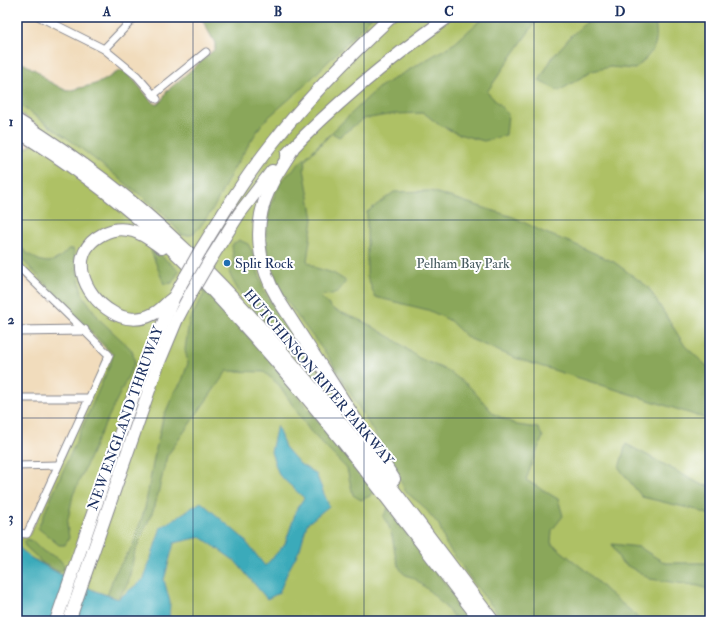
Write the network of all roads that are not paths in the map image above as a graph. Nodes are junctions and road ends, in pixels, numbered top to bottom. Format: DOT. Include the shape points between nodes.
graph roads {
  1 [pos="40,17"];
  2 [pos="135,17"];
  3 [pos="391,17"];
  4 [pos="448,17"];
  5 [pos="104,49"];
  6 [pos="206,52"];
  7 [pos="17,115"];
  8 [pos="17,120"];
  9 [pos="30,128"];
  10 [pos="17,131"];
  11 [pos="292,150"];
  12 [pos="17,264"];
  13 [pos="192,275"];
  14 [pos="174,297"];
  15 [pos="84,330"];
  16 [pos="17,331"];
  17 [pos="17,398"];
  18 [pos="89,398"];
  19 [pos="58,465"];
  20 [pos="17,466"];
  21 [pos="405,506"];
  22 [pos="17,533"];
  23 [pos="90,541"];
  24 [pos="56,621"];
  25 [pos="69,621"];
  26 [pos="481,621"];
  27 [pos="493,621"];
  1 -- 5 [label="street"];
  2 -- 5 [label="street"];
  3 -- 13 [label="highway, NEW ENGLAND THRUWAY, bridge" via="332,75 285,128 240,186 200,251"];
  4 -- 11 [label="highway, NEW ENGLAND THRUWAY" via="343,100"];
  5 -- 6 [label="street" via="137,76 155,97"];
  7 -- 9 [label="highway"];
  8 -- 9 [label="highway, HUTCHINSON RIVER PARKWAY"];
  9 -- 21 [label="highway, HUTCHINSON RIVER PARKWAY" via="126,197 208,272 307,382"];
  10 -- 13 [label="highway, HUTCHINSON RIVER PARKWAY" via="67,164 151,230"];
  11 -- 21 [label="highway" via="272,183 262,209 259,242 265,272 278,299 396,482"];
  11 -- 23 [label="highway, NEW ENGLAND THRUWAY, bridge" via="257,190 234,222 177,319 157,367 104,522"];
  12 -- 15 [label="street"];
  13 -- 14 [label="highway, NEW ENGLAND THRUWAY"];
  13 -- 14 [label="highway" via="146,237 130,230 104,233 94,240 86,251 82,267 85,283 97,300 114,313 132,319 147,317"];
  13 -- 26 [label="highway, HUTCHINSON RIVER PARKWAY" via="256,338 326,420"];
  14 -- 23 [label="highway, NEW ENGLAND THRUWAY" via="137,385"];
  15 -- 16 [label="street"];
  15 -- 18 [label="street" via="109,355"];
  17 -- 18 [label="street"];
  18 -- 19 [label="street"];
  19 -- 20 [label="street"];
  19 -- 22 [label="street" via="27,534"];
  21 -- 27 [label="highway, HUTCHINSON RIVER PARKWAY"];
  23 -- 24 [label="highway, NEW ENGLAND THRUWAY"];
  23 -- 25 [label="highway, NEW ENGLAND THRUWAY"];
}
